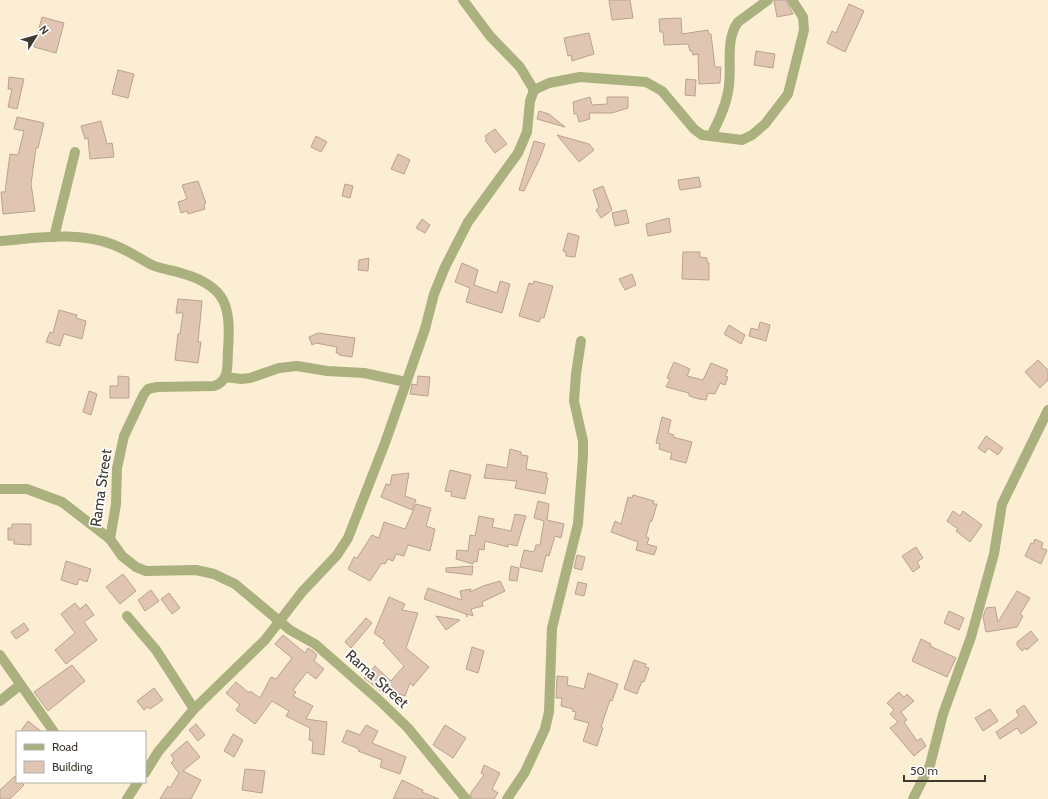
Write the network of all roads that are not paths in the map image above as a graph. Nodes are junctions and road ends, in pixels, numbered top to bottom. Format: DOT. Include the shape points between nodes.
graph roads {
  1 [pos="463,0"];
  2 [pos="768,0"];
  3 [pos="792,0"];
  4 [pos="534,90"];
  5 [pos="711,136"];
  6 [pos="75,152"];
  7 [pos="54,237"];
  8 [pos="0,241"];
  9 [pos="581,341"];
  10 [pos="226,377"];
  11 [pos="406,382"];
  12 [pos="1048,410"];
  13 [pos="0,490"];
  14 [pos="110,539"];
  15 [pos="127,616"];
  16 [pos="280,621"];
  17 [pos="0,655"];
  18 [pos="20,685"];
  19 [pos="0,701"];
  20 [pos="194,709"];
  21 [pos="53,731"];
  22 [pos="146,771"];
  23 [pos="134,783"];
  24 [pos="127,799"];
  25 [pos="466,799"];
  26 [pos="507,799"];
  27 [pos="912,799"];
  1 -- 4 [label="street" via="490,36 520,67"];
  2 -- 5 [label="street" via="738,22 730,36 729,91 724,110"];
  3 -- 5 [label="street" via="803,17 804,30 788,94 765,124 752,135 742,140"];
  4 -- 5 [label="street" via="549,83 580,77 646,82 662,91 698,132"];
  4 -- 11 [label="street" via="530,101 527,132 518,152 468,222 445,267"];
  6 -- 7 [label="street"];
  7 -- 8 [label="street"];
  7 -- 10 [label="street" via="93,238 113,244 152,264 213,286 222,296 227,310 229,336"];
  9 -- 26 [label="street" via="574,401 583,441 578,524 552,628 549,712 545,729 525,772"];
  10 -- 11 [label="street" via="250,378 279,368 297,366 364,373"];
  10 -- 14 [label="street, Rama Street" via="214,386 157,387 148,389 144,394 124,436 117,468 116,504"];
  11 -- 16 [label="street" via="348,538 337,555 302,592"];
  12 -- 27 [label="street" via="1002,504 994,554 971,637 943,714 930,765"];
  13 -- 14 [label="street" via="27,489 62,502"];
  14 -- 16 [label="street, Rama Street" via="122,556 146,571 196,570 224,578"];
  15 -- 20 [label="street" via="152,644"];
  16 -- 20 [label="street" via="265,640"];
  16 -- 25 [label="street, Rama Street" via="315,644 397,717"];
  17 -- 18 [label="street"];
  18 -- 19 [label="street"];
  18 -- 21 [label="street"];
  20 -- 22 [label="street" via="158,752"];
  23 -- 24 [label="street"];
}
